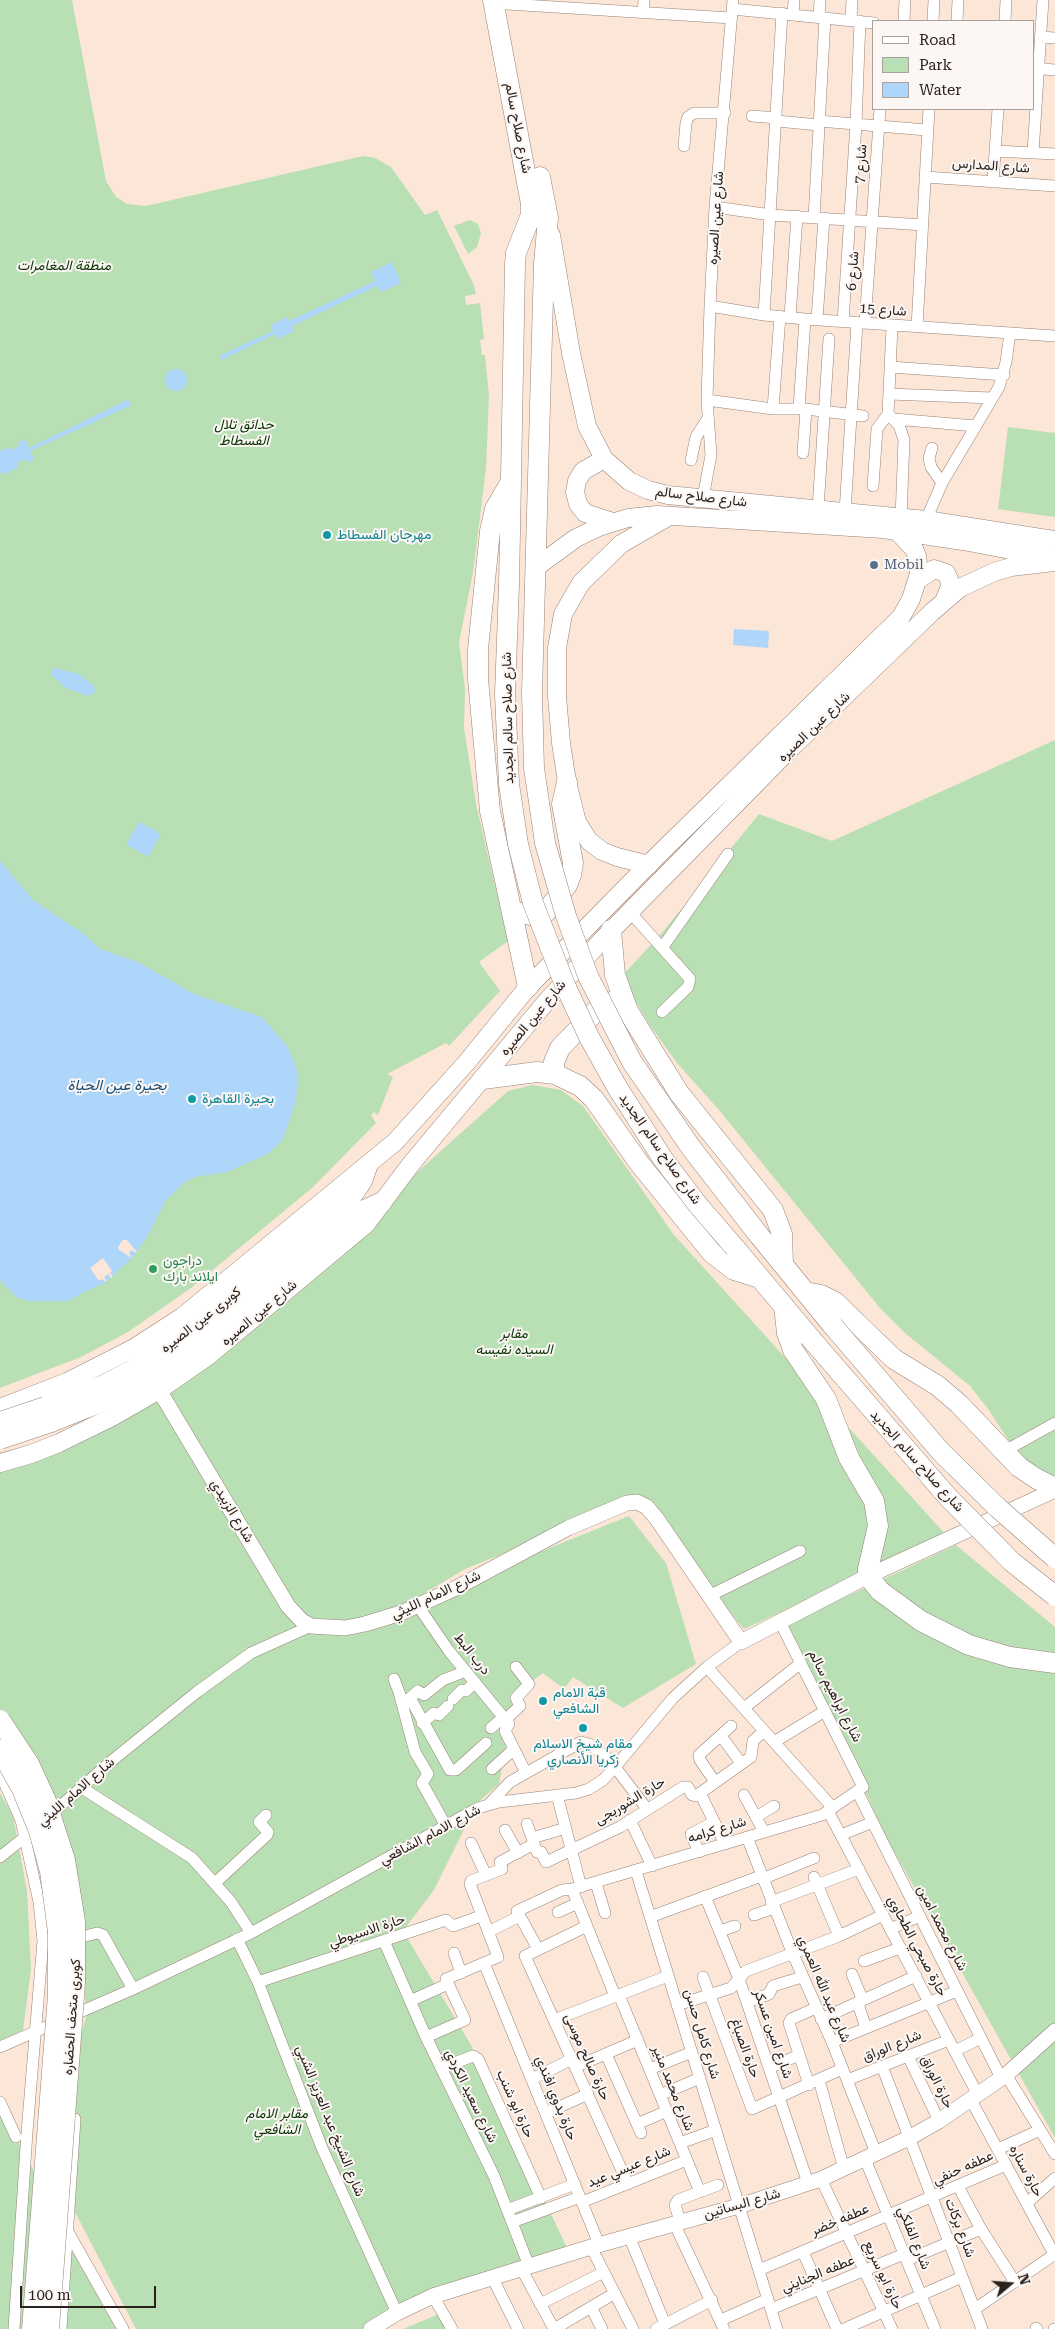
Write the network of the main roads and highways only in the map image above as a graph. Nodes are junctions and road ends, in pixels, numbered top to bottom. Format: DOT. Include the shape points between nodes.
graph roads {
  1 [pos="502,1"];
  2 [pos="548,218"];
  3 [pos="604,459"];
  4 [pos="510,483"];
  5 [pos="672,515"];
  6 [pos="614,522"];
  7 [pos="899,524"];
  8 [pos="1055,540"];
  9 [pos="1055,558"];
  10 [pos="1055,562"];
  11 [pos="535,576"];
  12 [pos="918,580"];
  13 [pos="509,585"];
  14 [pos="945,599"];
  15 [pos="567,782"];
  16 [pos="649,865"];
  17 [pos="507,894"];
  18 [pos="611,930"];
  19 [pos="528,988"];
  20 [pos="622,998"];
  21 [pos="555,1074"];
  22 [pos="483,1079"];
  23 [pos="367,1167"];
  24 [pos="382,1202"];
  25 [pos="782,1263"];
  26 [pos="760,1278"];
  27 [pos="805,1292"];
  28 [pos="784,1306"];
  29 [pos="2,1412"];
  30 [pos="0,1438"];
  31 [pos="32,1454"];
  32 [pos="0,1463"];
  33 [pos="1055,1489"];
  34 [pos="1055,1558"];
  35 [pos="1055,1596"];
  36 [pos="1055,1663"];
  37 [pos="0,1720"];
  38 [pos="0,1750"];
  39 [pos="32,2329"];
  40 [pos="49,2329"];
  1 -- 2 [label="highway, شارع صلاح سالم"];
  1 -- 4 [label="highway, شارع صلاح سالم" via="532,204 514,264"];
  2 -- 3 [label="main road, شارع صلاح سالم" via="584,415 591,437"];
  2 -- 11 [label="highway, شارع صلاح سالم"];
  3 -- 6 [label="main road" via="583,471 576,481 575,492 578,504 586,513"];
  3 -- 7 [label="main road, شارع صلاح سالم" via="619,474 648,490 668,495 844,512"];
  4 -- 13 [label="highway, شارع صلاح سالم"];
  4 -- 17 [label="highway" via="492,520 478,662 487,794"];
  5 -- 6 [label="main road, شارع صلاح سالم"];
  5 -- 7 [label="main road, شارع صلاح سالم"];
  5 -- 15 [label="main road" via="646,528 610,553 581,583 563,614 557,642 557,680"];
  6 -- 11 [label="main road, شارع صلاح سالم" via="576,538"];
  7 -- 8 [label="main road, شارع صلاح سالم" via="926,520"];
  7 -- 9 [label="main road, شارع صلاح سالم"];
  7 -- 12 [label="main road, شارع عين الصيره" via="917,556"];
  10 -- 14 [label="main road, شارع عين الصيره" via="994,572 968,583"];
  11 -- 25 [label="highway, شارع صلاح سالم الجديد, bridge" via="534,768 545,843 566,916 592,985 632,1062 692,1149"];
  12 -- 14 [label="main road" via="931,570 943,570 951,584"];
  12 -- 16 [label="main road, شارع عين الصيره" via="901,617"];
  13 -- 26 [label="highway, شارع صلاح سالم الجديد, bridge" via="505,694 508,777 518,844 533,903 565,985 617,1087 663,1159"];
  14 -- 18 [label="main road, شارع عين الصيره"];
  15 -- 16 [label="main road" via="574,813 589,841 609,854"];
  15 -- 17 [label="highway" via="562,804 573,863 569,880 549,909 540,915 529,916 521,912"];
  16 -- 19 [label="main road, شارع عين الصيره"];
  17 -- 19 [label="highway"];
  18 -- 20 [label="highway" via="613,963"];
  18 -- 22 [label="main road, شارع عين الصيره"];
  19 -- 23 [label="main road, شارع عين الصيره" via="420,1116"];
  20 -- 21 [label="highway" via="599,1008 560,1048 554,1062"];
  20 -- 25 [label="highway" via="649,1048 679,1093 773,1210 782,1234"];
  21 -- 22 [label="highway" via="528,1072"];
  21 -- 26 [label="highway" via="580,1086 594,1099 639,1163 712,1253 734,1270"];
  22 -- 24 [label="main road, شارع عين الصيره"];
  23 -- 29 [label="highway, كوبرى عين الصيره, bridge" via="351,1197 178,1340 102,1386 75,1397"];
  24 -- 30 [label="highway, كوبرى عين الصيره, bridge" via="354,1215 212,1334 162,1371 81,1411"];
  24 -- 31 [label="main road, شارع عين الصيره" via="366,1224 208,1356 112,1417"];
  25 -- 27 [label="highway, شارع صلاح سالم الجديد"];
  26 -- 28 [label="highway, شارع صلاح سالم الجديد"];
  27 -- 33 [label="highway" via="835,1302 894,1359 938,1386 959,1404 1003,1452 1028,1473"];
  27 -- 34 [label="highway, شارع صلاح سالم الجديد, bridge" via="941,1452"];
  28 -- 35 [label="highway, شارع صلاح سالم الجديد, bridge" via="947,1496 1012,1562"];
  28 -- 36 [label="highway" via="793,1350 830,1407 849,1458 876,1509 878,1526 868,1576 893,1602 953,1638 996,1654"];
  29 -- 31 [label="main road" via="17,1410 26,1419 31,1430"];
  31 -- 32 [label="main road, شارع عين الصيره"];
  37 -- 40 [label="highway, كوبرى متحف الحضاره, bridge" via="29,1764 46,1801 65,1860 75,1921 75,1982"];
  38 -- 39 [label="highway, كوبرى متحف الحضاره, bridge" via="22,1789 39,1831 51,1878 58,1932 58,1995"];
}
